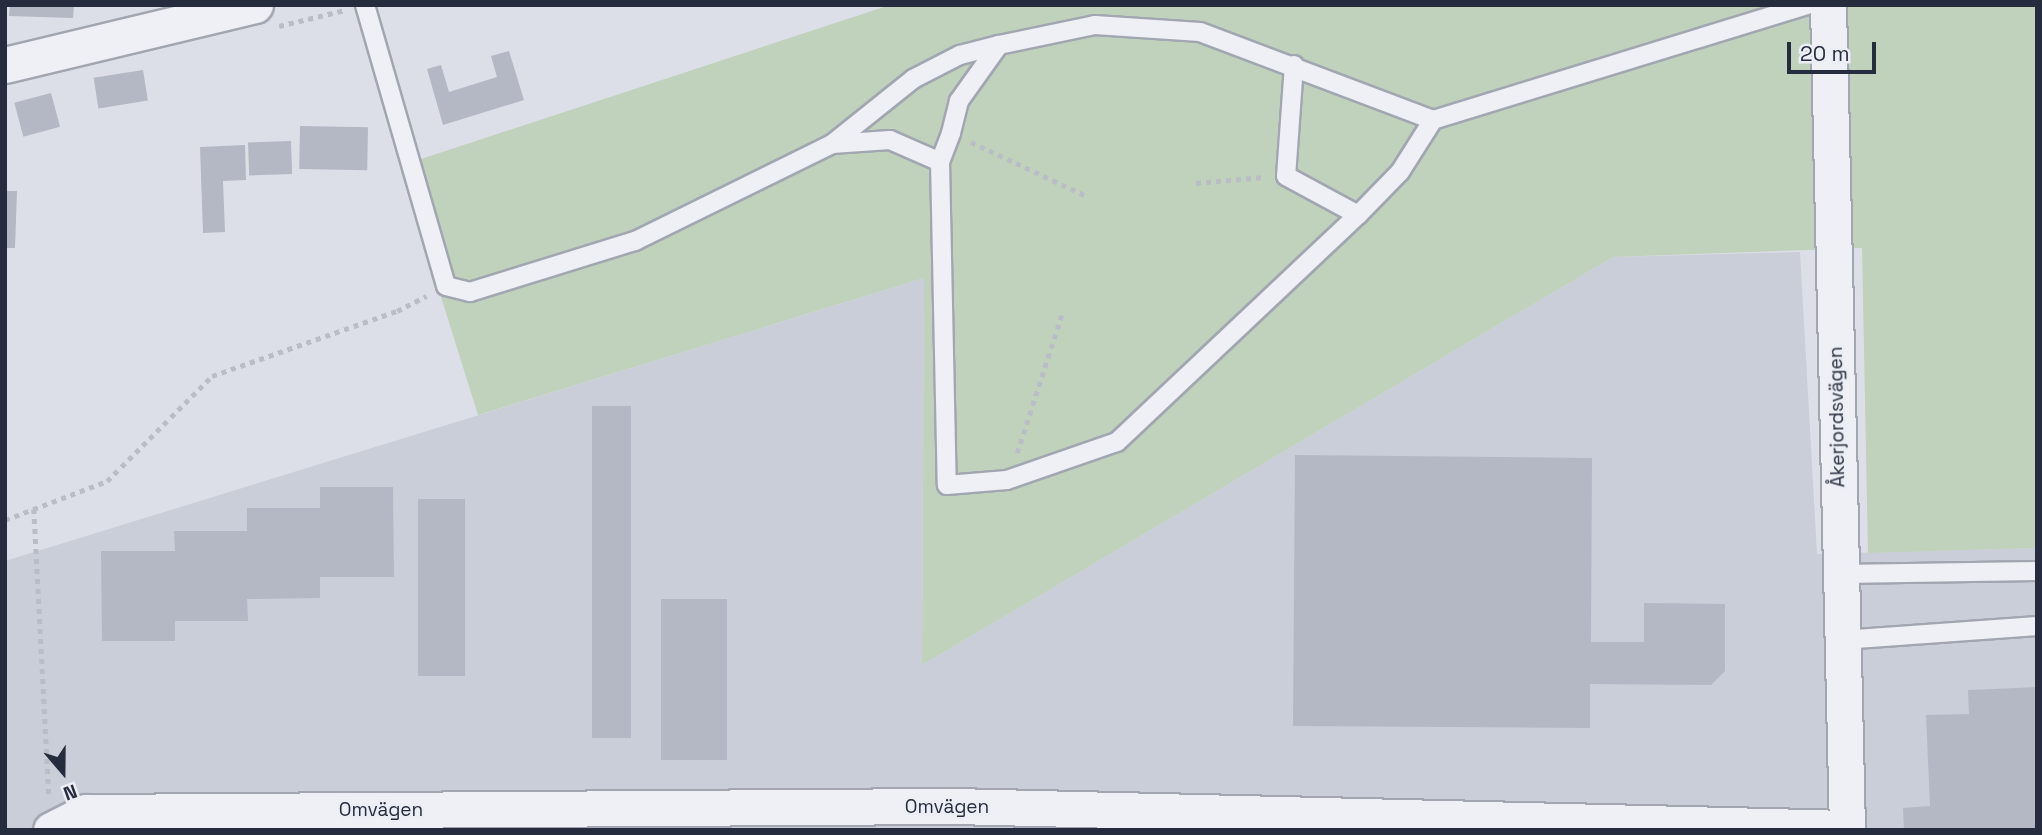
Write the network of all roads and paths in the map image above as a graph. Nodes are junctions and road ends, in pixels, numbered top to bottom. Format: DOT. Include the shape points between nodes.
graph roads {
  1 [pos="255,5"];
  2 [pos="365,5"];
  3 [pos="1807,5"];
  4 [pos="1828,5"];
  5 [pos="999,45"];
  6 [pos="5,65"];
  7 [pos="1294,65"];
  8 [pos="1433,120"];
  9 [pos="951,133"];
  10 [pos="832,144"];
  11 [pos="940,162"];
  12 [pos="1286,176"];
  13 [pos="1196,183"];
  14 [pos="1084,195"];
  15 [pos="1358,215"];
  16 [pos="446,286"];
  17 [pos="1062,314"];
  18 [pos="1007,480"];
  19 [pos="34,509"];
  20 [pos="5,520"];
  21 [pos="2037,571"];
  22 [pos="1841,573"];
  23 [pos="2036,626"];
  24 [pos="1842,640"];
  25 [pos="955,818"];
  26 [pos="1648,826"];
  27 [pos="51,829"];
  28 [pos="1847,829"];
  1 -- 6 [label="street"];
  2 -- 16 [label="lane"];
  3 -- 8 [label="lane"];
  4 -- 22 [label="street, Åkerjordsvägen"];
  5 -- 7 [label="lane" via="1094,25 1200,32"];
  5 -- 9 [label="lane" via="958,101"];
  5 -- 10 [label="lane" via="960,55 913,79"];
  7 -- 8 [label="lane"];
  7 -- 12 [label="lane"];
  8 -- 15 [label="lane" via="1400,172"];
  9 -- 11 [label="lane"];
  9 -- 14 [label="path"];
  10 -- 11 [label="lane" via="890,140"];
  10 -- 16 [label="lane" via="635,241 470,292"];
  11 -- 18 [label="lane" via="947,485"];
  12 -- 13 [label="path"];
  12 -- 15 [label="lane"];
  15 -- 18 [label="lane" via="1117,442"];
  16 -- 19 [label="path" via="397,311 212,376 107,481"];
  17 -- 18 [label="path"];
  19 -- 20 [label="path"];
  19 -- 27 [label="path"];
  21 -- 22 [label="lane"];
  22 -- 24 [label="street, Åkerjordsvägen"];
  23 -- 24 [label="lane"];
  24 -- 28 [label="street, Åkerjordsvägen"];
  25 -- 26 [label="street, Omvägen"];
  25 -- 27 [label="street, Omvägen" via="86,812"];
  26 -- 28 [label="street, Omvägen"];
}
